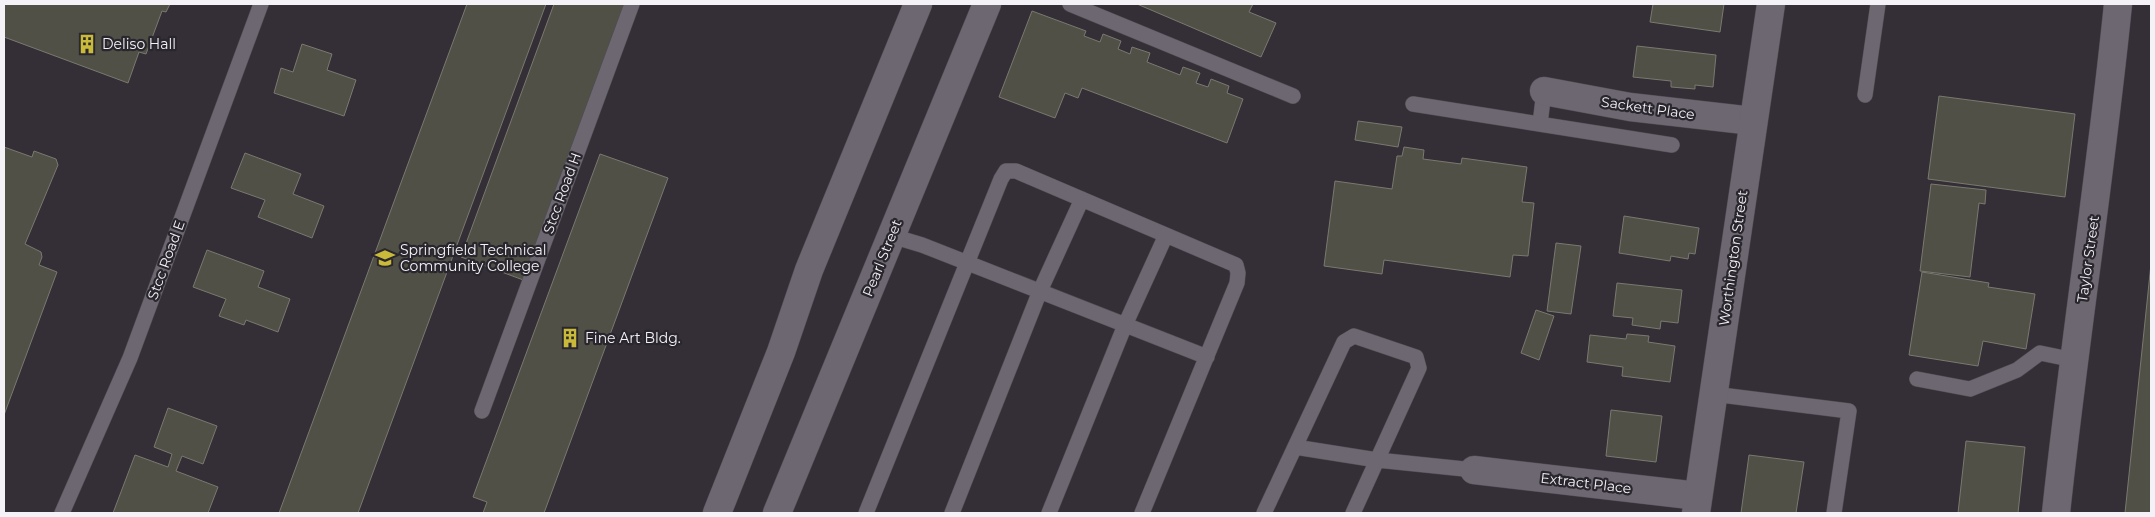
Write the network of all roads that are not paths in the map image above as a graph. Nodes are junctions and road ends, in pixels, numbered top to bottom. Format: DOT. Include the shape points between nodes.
graph roads {
  1 [pos="261,4"];
  2 [pos="632,4"];
  3 [pos="918,4"];
  4 [pos="987,4"];
  5 [pos="1070,4"];
  6 [pos="1771,4"];
  7 [pos="1878,4"];
  8 [pos="2112,4"];
  9 [pos="2118,4"];
  10 [pos="1544,91"];
  11 [pos="1293,96"];
  12 [pos="1865,96"];
  13 [pos="1413,104"];
  14 [pos="1753,121"];
  15 [pos="1540,124"];
  16 [pos="1672,145"];
  17 [pos="1082,199"];
  18 [pos="1166,235"];
  19 [pos="892,236"];
  20 [pos="966,262"];
  21 [pos="1040,291"];
  22 [pos="1125,325"];
  23 [pos="1207,357"];
  24 [pos="2074,360"];
  25 [pos="1917,379"];
  26 [pos="1713,394"];
  27 [pos="482,411"];
  28 [pos="1295,447"];
  29 [pos="1377,460"];
  30 [pos="1474,470"];
  31 [pos="1697,505"];
  32 [pos="62,513"];
  33 [pos="717,513"];
  34 [pos="778,513"];
  35 [pos="866,513"];
  36 [pos="952,513"];
  37 [pos="1049,513"];
  38 [pos="1142,513"];
  39 [pos="1264,513"];
  40 [pos="1353,513"];
  41 [pos="1834,513"];
  42 [pos="2056,513"];
  1 -- 32 [label="lane, Stcc Road E" via="130,358"];
  2 -- 27 [label="lane, Stcc Road H"];
  3 -- 33 [label="street" via="809,270 781,352"];
  4 -- 19 [label="street, Pearl Street"];
  5 -- 11 [label="lane"];
  6 -- 14 [label="street, Worthington Street"];
  7 -- 12 [label="lane"];
  8 -- 9 [label="lane"];
  9 -- 24 [label="street, Taylor Street"];
  10 -- 14 [label="street, Sackett Place" via="1630,107"];
  10 -- 15 [label="lane"];
  13 -- 15 [label="lane"];
  14 -- 26 [label="street, Worthington Street"];
  15 -- 16 [label="lane"];
  17 -- 18 [label="lane"];
  17 -- 20 [label="lane" via="1016,170 1006,171"];
  17 -- 21 [label="lane"];
  18 -- 22 [label="lane"];
  18 -- 23 [label="lane" via="1236,265 1237,283"];
  19 -- 20 [label="lane"];
  19 -- 34 [label="street, Pearl Street"];
  20 -- 21 [label="lane"];
  20 -- 35 [label="lane"];
  21 -- 22 [label="lane"];
  21 -- 36 [label="lane"];
  22 -- 23 [label="lane"];
  22 -- 37 [label="lane"];
  23 -- 38 [label="lane"];
  24 -- 25 [label="lane" via="2040,353 2017,370 1970,390"];
  24 -- 42 [label="street, Taylor Street"];
  26 -- 31 [label="street, Worthington Street"];
  26 -- 41 [label="lane" via="1849,411"];
  28 -- 29 [label="lane"];
  28 -- 29 [label="lane" via="1344,342 1354,336 1416,357 1419,368"];
  28 -- 39 [label="lane"];
  29 -- 30 [label="lane"];
  29 -- 40 [label="lane"];
  30 -- 31 [label="street, Extract Place"];
}
